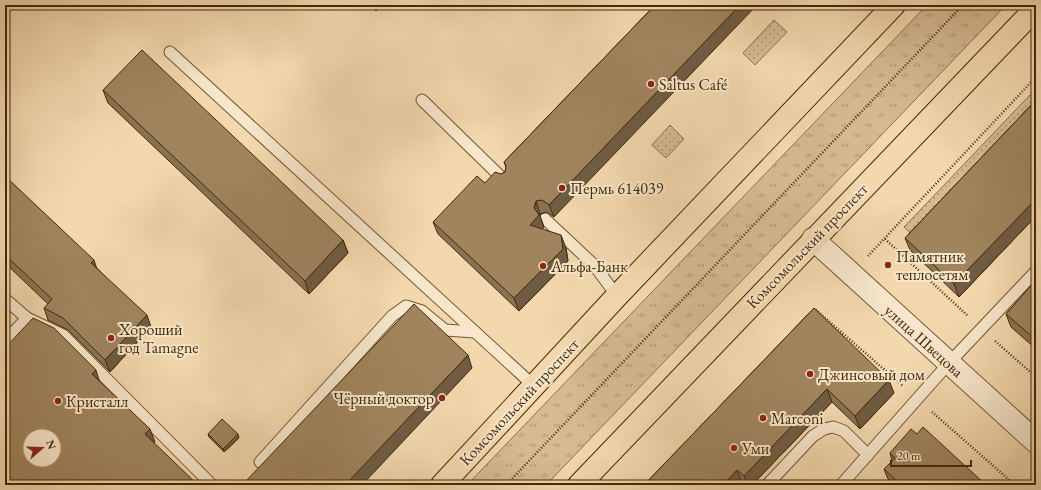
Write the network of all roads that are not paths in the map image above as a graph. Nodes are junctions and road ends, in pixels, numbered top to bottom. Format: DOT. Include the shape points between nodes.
graph roads {
  1 [pos="894,5"];
  2 [pos="1036,8"];
  3 [pos="170,52"];
  4 [pos="422,100"];
  5 [pos="504,180"];
  6 [pos="545,219"];
  7 [pos="813,239"];
  8 [pos="1036,271"];
  9 [pos="617,296"];
  10 [pos="5,299"];
  11 [pos="27,318"];
  12 [pos="475,332"];
  13 [pos="5,341"];
  14 [pos="949,363"];
  15 [pos="534,386"];
  16 [pos="1036,442"];
  17 [pos="868,455"];
  18 [pos="260,462"];
  19 [pos="212,485"];
  20 [pos="442,485"];
  21 [pos="579,485"];
  22 [pos="767,485"];
  23 [pos="841,485"];
  1 -- 9 [label="main road, Комсомольский проспект"];
  2 -- 7 [label="main road, Комсомольский проспект"];
  3 -- 12 [label="lane"];
  4 -- 5 [label="lane"];
  6 -- 9 [label="lane" via="594,265"];
  7 -- 14 [label="street, улица Швецова"];
  7 -- 21 [label="main road, Комсомольский проспект"];
  8 -- 14 [label="lane"];
  9 -- 15 [label="main road, Комсомольский проспект"];
  10 -- 11 [label="lane"];
  11 -- 13 [label="lane"];
  11 -- 19 [label="lane" via="63,335"];
  12 -- 15 [label="lane"];
  12 -- 18 [label="lane" via="445,330 422,311 406,306 392,316"];
  14 -- 16 [label="street, улица Швецова"];
  14 -- 17 [label="lane"];
  15 -- 20 [label="main road, Комсомольский проспект"];
  17 -- 22 [label="lane" via="844,431 833,427 824,429 813,436"];
  17 -- 23 [label="lane"];
}
